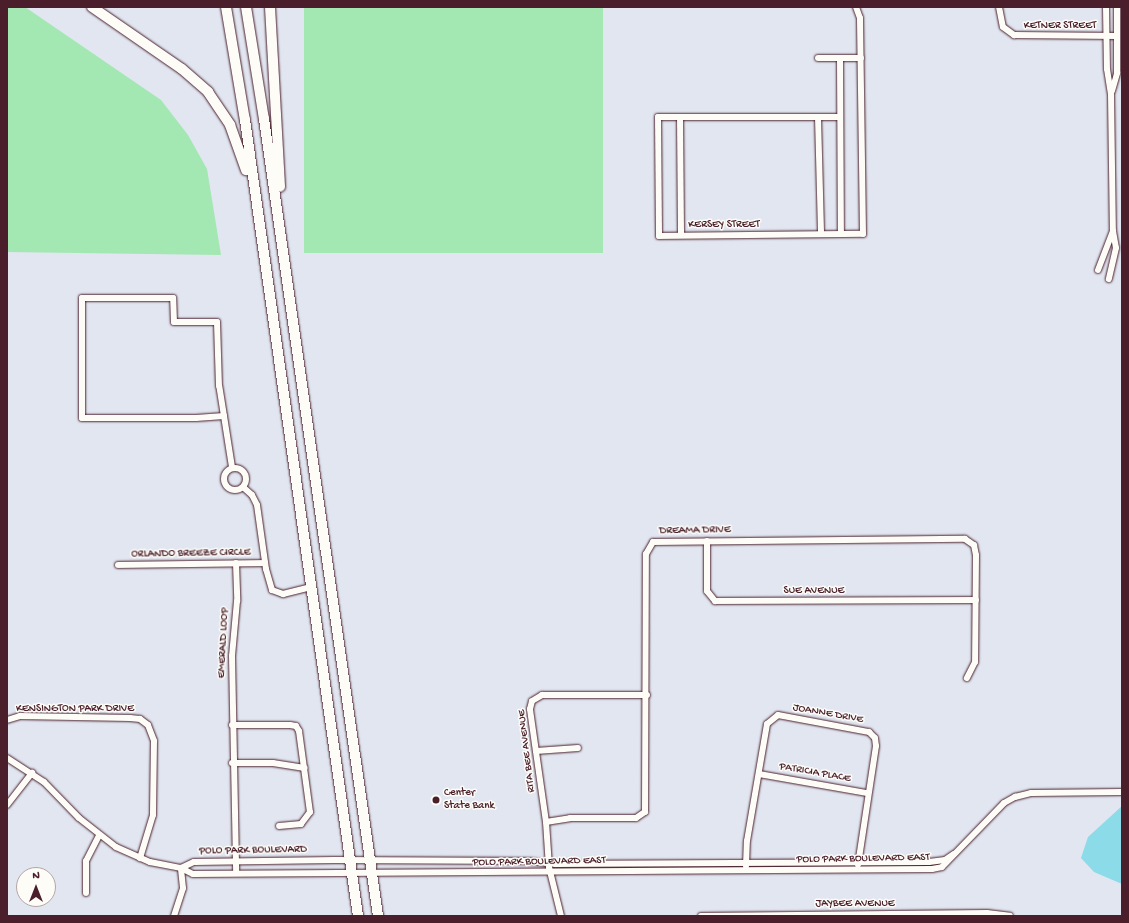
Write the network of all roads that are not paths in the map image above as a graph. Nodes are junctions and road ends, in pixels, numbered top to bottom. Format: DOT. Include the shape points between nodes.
graph roads {
  1 [pos="92,7"];
  2 [pos="226,7"];
  3 [pos="246,7"];
  4 [pos="270,7"];
  5 [pos="856,7"];
  6 [pos="999,7"];
  7 [pos="1106,7"];
  8 [pos="1117,7"];
  9 [pos="1117,36"];
  10 [pos="1106,37"];
  11 [pos="818,58"];
  12 [pos="840,58"];
  13 [pos="861,58"];
  14 [pos="1111,95"];
  15 [pos="680,117"];
  16 [pos="818,117"];
  17 [pos="840,117"];
  18 [pos="1113,231"];
  19 [pos="821,234"];
  20 [pos="841,234"];
  21 [pos="681,235"];
  22 [pos="283,247"];
  23 [pos="1098,270"];
  24 [pos="266,272"];
  25 [pos="1109,278"];
  26 [pos="224,416"];
  27 [pos="232,468"];
  28 [pos="243,487"];
  29 [pos="706,541"];
  30 [pos="236,563"];
  31 [pos="265,563"];
  32 [pos="118,565"];
  33 [pos="311,587"];
  34 [pos="976,600"];
  35 [pos="967,678"];
  36 [pos="646,695"];
  37 [pos="7,720"];
  38 [pos="232,725"];
  39 [pos="578,748"];
  40 [pos="536,751"];
  41 [pos="7,758"];
  42 [pos="232,763"];
  43 [pos="305,768"];
  44 [pos="32,773"];
  45 [pos="759,774"];
  46 [pos="1122,792"];
  47 [pos="867,793"];
  48 [pos="7,805"];
  49 [pos="546,822"];
  50 [pos="279,826"];
  51 [pos="99,836"];
  52 [pos="954,854"];
  53 [pos="140,858"];
  54 [pos="350,860"];
  55 [pos="370,860"];
  56 [pos="236,861"];
  57 [pos="290,861"];
  58 [pos="746,863"];
  59 [pos="858,863"];
  60 [pos="550,867"];
  61 [pos="181,868"];
  62 [pos="746,870"];
  63 [pos="858,870"];
  64 [pos="352,872"];
  65 [pos="236,873"];
  66 [pos="290,873"];
  67 [pos="372,873"];
  68 [pos="193,874"];
  69 [pos="184,884"];
  70 [pos="86,893"];
  71 [pos="842,915"];
  72 [pos="174,916"];
  73 [pos="358,916"];
  74 [pos="378,916"];
  75 [pos="561,916"];
  76 [pos="701,916"];
  77 [pos="1010,916"];
  1 -- 24 [label="highway" via="191,76 216,102 241,150"];
  2 -- 24 [label="highway"];
  3 -- 22 [label="highway"];
  4 -- 22 [label="highway"];
  5 -- 13 [label="street, KERSEY STREET" via="860,18"];
  6 -- 10 [label="street, KETNER STREET" via="1003,27 1014,35"];
  7 -- 10 [label="street"];
  8 -- 9 [label="street"];
  9 -- 10 [label="street, KETNER STREET"];
  9 -- 14 [label="street" via="1116,73"];
  10 -- 14 [label="street"];
  11 -- 12 [label="street"];
  12 -- 13 [label="street"];
  12 -- 17 [label="street"];
  13 -- 20 [label="street, KERSEY STREET" via="863,234"];
  14 -- 18 [label="street"];
  15 -- 16 [label="street, KERSEY STREET"];
  15 -- 21 [label="street"];
  15 -- 21 [label="street, KERSEY STREET" via="658,117 659,236"];
  16 -- 17 [label="street, KERSEY STREET"];
  16 -- 19 [label="street"];
  17 -- 20 [label="street"];
  18 -- 23 [label="street"];
  18 -- 25 [label="street" via="1116,248"];
  19 -- 20 [label="street, KERSEY STREET"];
  19 -- 21 [label="street, KERSEY STREET"];
  22 -- 55 [label="highway"];
  24 -- 33 [label="highway"];
  26 -- 26 [label="street" via="82,418 82,298 173,298 174,322 217,322 219,386"];
  26 -- 27 [label="street"];
  27 -- 28 [label="street" via="240,468 245,473"];
  27 -- 28 [label="street" via="224,475 226,486 232,490"];
  28 -- 31 [label="street" via="252,495 257,505"];
  29 -- 34 [label="street, SUE AVENUE" via="707,591 715,601"];
  29 -- 34 [label="street, DREAMA DRIVE" via="965,539 976,549"];
  29 -- 36 [label="street, DREAMA DRIVE" via="653,542 647,548"];
  30 -- 31 [label="street, ORLANDO BREEZE CIRCLE"];
  30 -- 32 [label="street, ORLANDO BREEZE CIRCLE"];
  30 -- 38 [label="street, EMERALD LOOP"];
  31 -- 33 [label="street" via="269,584 278,594"];
  33 -- 54 [label="highway"];
  34 -- 35 [label="street, DREAMA DRIVE" via="975,662"];
  36 -- 40 [label="street, RITA BEE AVENUE" via="542,695 532,701 530,709"];
  36 -- 49 [label="street, DREAMA DRIVE" via="646,812 636,818 570,818"];
  37 -- 53 [label="street, KENSINGTON PARK DRIVE" via="20,716 130,718 140,719 148,724 154,737 154,815"];
  38 -- 42 [label="street, EMERALD LOOP"];
  38 -- 43 [label="street" via="296,726"];
  39 -- 40 [label="street"];
  40 -- 49 [label="street, RITA BEE AVENUE"];
  41 -- 44 [label="street"];
  42 -- 43 [label="street" via="273,763"];
  42 -- 56 [label="street, EMERALD LOOP"];
  43 -- 50 [label="street" via="309,815 301,824"];
  44 -- 48 [label="street"];
  44 -- 51 [label="street"];
  45 -- 47 [label="street, PATRICIA PLACE"];
  45 -- 47 [label="street, JOANNE DRIVE" via="767,724 773,717 782,716 872,733 876,746"];
  45 -- 58 [label="street, JOANNE DRIVE" via="747,841"];
  46 -- 52 [label="street" via="1031,793 1015,797 1004,803"];
  47 -- 59 [label="street, JOANNE DRIVE"];
  49 -- 60 [label="street, RITA BEE AVENUE"];
  51 -- 53 [label="street"];
  51 -- 70 [label="street" via="86,861"];
  52 -- 59 [label="street, POLO PARK BOULEVARD EAST" via="939,862"];
  52 -- 63 [label="street, POLO PARK BOULEVARD EAST" via="942,867 932,869"];
  53 -- 61 [label="street"];
  54 -- 55 [label="street, POLO PARK BOULEVARD"];
  54 -- 57 [label="street, POLO PARK BOULEVARD"];
  54 -- 64 [label="highway"];
  55 -- 60 [label="street, POLO PARK BOULEVARD EAST"];
  55 -- 67 [label="highway"];
  56 -- 57 [label="street, POLO PARK BOULEVARD"];
  56 -- 61 [label="street, POLO PARK BOULEVARD" via="194,862"];
  56 -- 65 [label="street, EMERALD LOOP"];
  57 -- 66 [label="street"];
  58 -- 59 [label="street, POLO PARK BOULEVARD EAST"];
  58 -- 60 [label="street, POLO PARK BOULEVARD EAST"];
  58 -- 62 [label="street, JOANNE DRIVE"];
  59 -- 63 [label="street, JOANNE DRIVE"];
  60 -- 62 [label="street, POLO PARK BOULEVARD EAST"];
  60 -- 67 [label="street, POLO PARK BOULEVARD EAST"];
  60 -- 75 [label="street, RITA BEE AVENUE"];
  61 -- 68 [label="street, POLO PARK BOULEVARD EAST"];
  61 -- 69 [label="street"];
  62 -- 63 [label="street, POLO PARK BOULEVARD EAST"];
  64 -- 66 [label="street, POLO PARK BOULEVARD EAST"];
  64 -- 67 [label="street, POLO PARK BOULEVARD EAST"];
  64 -- 73 [label="highway"];
  65 -- 66 [label="street, POLO PARK BOULEVARD EAST"];
  65 -- 68 [label="street, POLO PARK BOULEVARD EAST"];
  67 -- 74 [label="highway"];
  68 -- 69 [label="street"];
  69 -- 72 [label="street"];
  71 -- 76 [label="street, JAYBEE AVENUE"];
  71 -- 77 [label="street, JAYBEE AVENUE" via="987,913"];
}
